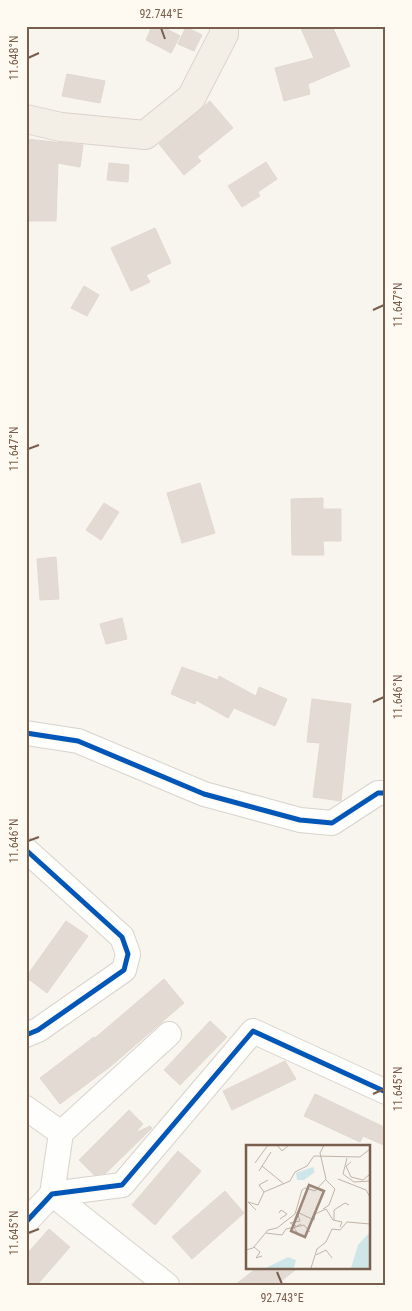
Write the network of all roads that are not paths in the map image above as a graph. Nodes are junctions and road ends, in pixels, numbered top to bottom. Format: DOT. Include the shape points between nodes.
graph roads {
  1 [pos="224,26"];
  2 [pos="26,119"];
  3 [pos="26,734"];
  4 [pos="386,793"];
  5 [pos="26,850"];
  6 [pos="26,1034"];
  7 [pos="168,1034"];
  8 [pos="386,1092"];
  9 [pos="26,1108"];
  10 [pos="61,1133"];
  11 [pos="52,1194"];
  12 [pos="26,1222"];
  13 [pos="168,1285"];
  1 -- 2 [label="main road" via="224,34 191,98 145,135 61,127"];
  3 -- 4 [label="street" via="78,741 204,794 300,820 332,823 378,793"];
  5 -- 6 [label="street" via="122,937 128,954 124,970 38,1030"];
  7 -- 10 [label="street"];
  8 -- 11 [label="street" via="254,1031 122,1185"];
  9 -- 10 [label="street"];
  10 -- 11 [label="street"];
  11 -- 12 [label="street"];
  11 -- 13 [label="street"];
}
